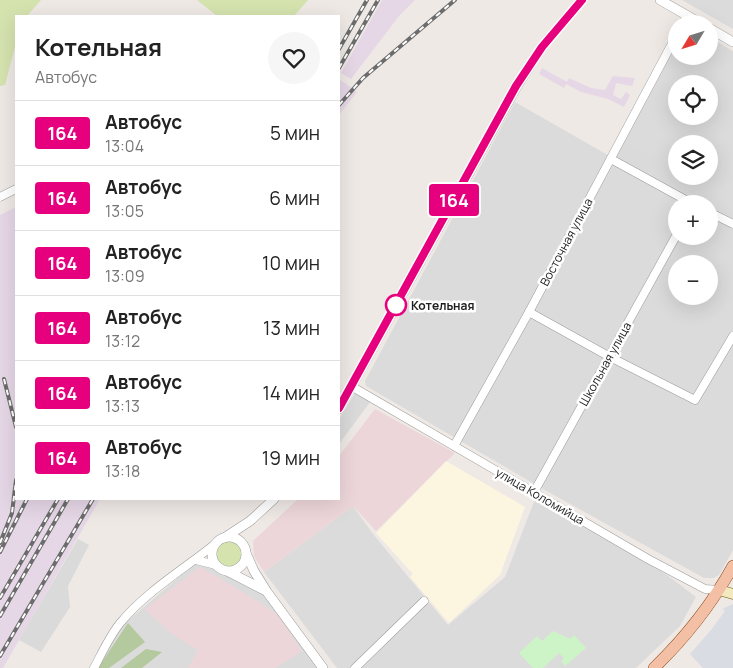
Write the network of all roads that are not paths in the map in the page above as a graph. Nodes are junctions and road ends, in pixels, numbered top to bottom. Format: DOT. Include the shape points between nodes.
graph roads {
  1 [pos="582,0"];
  2 [pos="660,0"];
  3 [pos="679,15"];
  4 [pos="718,33"];
  5 [pos="733,42"];
  6 [pos="668,51"];
  7 [pos="611,158"];
  8 [pos="15,190"];
  9 [pos="677,195"];
  10 [pos="0,197"];
  11 [pos="718,216"];
  12 [pos="733,224"];
  13 [pos="671,245"];
  14 [pos="529,312"];
  15 [pos="733,336"];
  16 [pos="610,357"];
  17 [pos="352,386"];
  18 [pos="340,406"];
  19 [pos="454,446"];
  20 [pos="534,492"];
  21 [pos="273,500"];
  22 [pos="250,521"];
  23 [pos="224,538"];
  24 [pos="215,544"];
  25 [pos="245,551"];
  26 [pos="196,560"];
  27 [pos="216,565"];
  28 [pos="733,566"];
  29 [pos="228,571"];
  30 [pos="728,589"];
  31 [pos="267,592"];
  32 [pos="424,601"];
  33 [pos="94,668"];
  34 [pos="323,668"];
  35 [pos="355,668"];
  36 [pos="654,668"];
  37 [pos="664,668"];
  1 -- 17 [label="street" via="542,47 516,86"];
  2 -- 3 [label="street"];
  4 -- 5 [label="street"];
  6 -- 7 [label="street, Восточная улица"];
  7 -- 9 [label="street"];
  7 -- 14 [label="street, Восточная улица"];
  8 -- 10 [label="street"];
  11 -- 12 [label="street"];
  13 -- 16 [label="street, Школьная улица"];
  14 -- 16 [label="street"];
  14 -- 19 [label="street, Восточная улица"];
  15 -- 16 [label="street" via="695,400"];
  16 -- 20 [label="street, Школьная улица"];
  17 -- 18 [label="street"];
  17 -- 19 [label="street, улица Коломийца"];
  19 -- 20 [label="street, улица Коломийца"];
  20 -- 30 [label="street, улица Коломийца" via="705,589"];
  21 -- 22 [label="street"];
  22 -- 23 [label="street"];
  22 -- 25 [label="street"];
  23 -- 24 [label="street"];
  23 -- 25 [label="street" via="237,540"];
  24 -- 26 [label="street"];
  24 -- 27 [label="street" via="212,556"];
  25 -- 29 [label="street" via="241,566"];
  25 -- 31 [label="street"];
  26 -- 27 [label="street"];
  26 -- 33 [label="street" via="129,613 115,630"];
  27 -- 29 [label="street"];
  28 -- 30 [label="main road"];
  29 -- 31 [label="street"];
  30 -- 36 [label="main road"];
  30 -- 37 [label="main road" via="691,640"];
  31 -- 34 [label="street"];
  32 -- 35 [label="street"];
}
